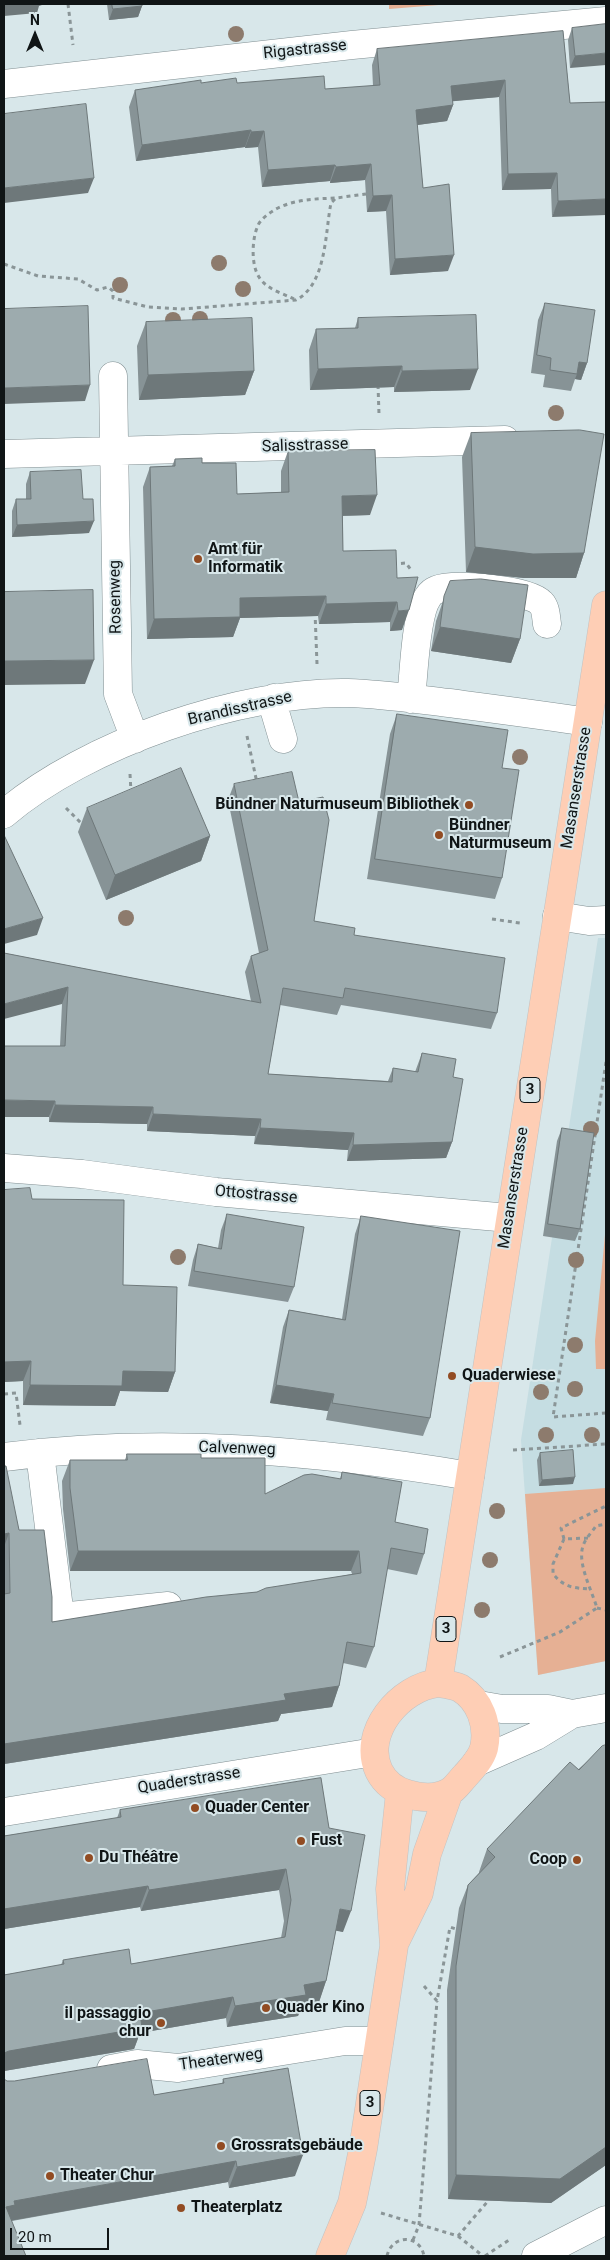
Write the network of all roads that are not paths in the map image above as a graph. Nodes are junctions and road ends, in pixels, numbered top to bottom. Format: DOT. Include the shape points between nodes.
graph roads {
  1 [pos="606,21"];
  2 [pos="4,84"];
  3 [pos="113,376"];
  4 [pos="534,440"];
  5 [pos="114,451"];
  6 [pos="4,454"];
  7 [pos="606,605"];
  8 [pos="547,624"];
  9 [pos="274,698"];
  10 [pos="411,699"];
  11 [pos="588,722"];
  12 [pos="135,738"];
  13 [pos="283,738"];
  14 [pos="4,814"];
  15 [pos="558,916"];
  16 [pos="606,920"];
  17 [pos="4,1168"];
  18 [pos="509,1218"];
  19 [pos="22,1455"];
  20 [pos="470,1476"];
  21 [pos="189,1603"];
  22 [pos="438,1683"];
  23 [pos="479,1706"];
  24 [pos="606,1708"];
  25 [pos="572,1714"];
  26 [pos="374,1752"];
  27 [pos="477,1762"];
  28 [pos="400,1792"];
  29 [pos="449,1792"];
  30 [pos="4,1812"];
  31 [pos="394,1946"];
  32 [pos="379,2041"];
  33 [pos="90,2072"];
  34 [pos="593,2236"];
  35 [pos="330,2256"];
  36 [pos="536,2256"];
  1 -- 2 [label="street, Rigastrasse" via="362,44"];
  3 -- 5 [label="street, Rosenweg"];
  4 -- 5 [label="street, Salisstrasse"];
  5 -- 6 [label="street, Salisstrasse"];
  5 -- 12 [label="street, Rosenweg" via="118,694"];
  7 -- 11 [label="main road, Masanserstrasse / 3"];
  8 -- 10 [label="street" via="546,612 540,602 526,595 459,586 434,590 421,613"];
  9 -- 10 [label="street, Brandisstrasse" via="348,693"];
  9 -- 12 [label="street, Brandisstrasse" via="203,714"];
  9 -- 13 [label="street"];
  10 -- 11 [label="street, Brandisstrasse"];
  11 -- 15 [label="main road, Masanserstrasse / 3"];
  12 -- 14 [label="street, Brandisstrasse" via="64,772"];
  15 -- 16 [label="street"];
  15 -- 18 [label="main road, Masanserstrasse / 3"];
  17 -- 18 [label="street, Ottostrasse" via="82,1174 216,1192"];
  18 -- 20 [label="main road, Masanserstrasse / 3"];
  19 -- 20 [label="street, Calvenweg" via="144,1446 280,1450 362,1458"];
  19 -- 21 [label="street" via="60,1617"];
  20 -- 22 [label="main road, Masanserstrasse / 3"];
  22 -- 23 [label="main road" via="458,1687"];
  22 -- 26 [label="main road" via="427,1684 408,1693 392,1710 377,1730"];
  23 -- 25 [label="street" via="548,1709"];
  23 -- 27 [label="main road" via="485,1733 484,1748"];
  24 -- 25 [label="street"];
  25 -- 27 [label="street" via="536,1736"];
  26 -- 28 [label="main road" via="379,1771"];
  26 -- 30 [label="street, Quaderstrasse"];
  27 -- 29 [label="main road"];
  28 -- 29 [label="main road" via="419,1798"];
  28 -- 31 [label="main road, 3" via="390,1889"];
  29 -- 31 [label="main road, 3" via="427,1854 418,1893"];
  31 -- 32 [label="main road, 3"];
  32 -- 33 [label="street, Theaterweg" via="345,2041 178,2068 137,2064"];
  32 -- 35 [label="main road, 3" via="352,2203"];
  34 -- 36 [label="street"];
}
